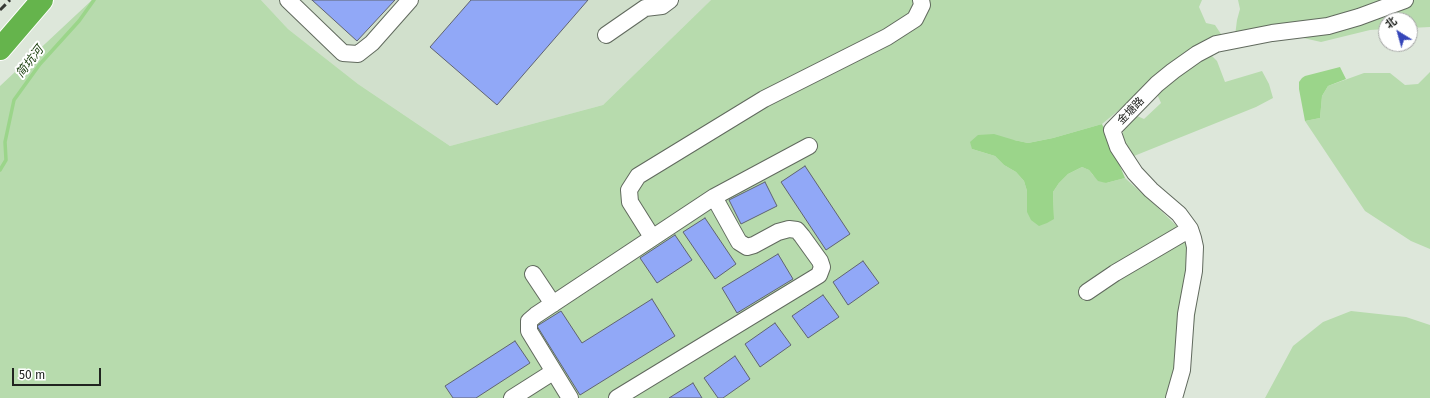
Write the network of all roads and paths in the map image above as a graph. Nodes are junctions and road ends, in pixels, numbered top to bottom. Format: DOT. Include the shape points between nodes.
graph roads {
  1 [pos="42,0"];
  2 [pos="288,0"];
  3 [pos="410,0"];
  4 [pos="670,0"];
  5 [pos="921,0"];
  6 [pos="1405,0"];
  7 [pos="606,35"];
  8 [pos="0,49"];
  9 [pos="809,146"];
  10 [pos="714,197"];
  11 [pos="1190,229"];
  12 [pos="652,238"];
  13 [pos="533,274"];
  14 [pos="1087,292"];
  15 [pos="553,304"];
  16 [pos="553,372"];
  17 [pos="512,398"];
  18 [pos="570,398"];
  19 [pos="616,398"];
  20 [pos="1174,398"];
  1 -- 8 [label="highway"];
  2 -- 3 [label="street" via="343,53 358,54 372,43"];
  4 -- 7 [label="street" via="662,6 645,8"];
  5 -- 12 [label="street" via="922,5 915,19 887,37 764,99 638,176 629,190 630,202"];
  6 -- 11 [label="street, 金塘路" via="1328,26 1216,44 1173,71 1110,124 1118,147 1135,173 1179,214"];
  9 -- 10 [label="street"];
  10 -- 12 [label="street"];
  10 -- 19 [label="street" via="739,242 746,247 778,232 797,230 820,261 822,267 819,276"];
  11 -- 14 [label="street"];
  11 -- 20 [label="street, 金塘路" via="1195,247 1194,272 1186,314 1182,370"];
  12 -- 15 [label="street"];
  13 -- 15 [label="street"];
  15 -- 16 [label="street" via="529,322 528,330"];
  16 -- 17 [label="street"];
  16 -- 18 [label="street"];
}
